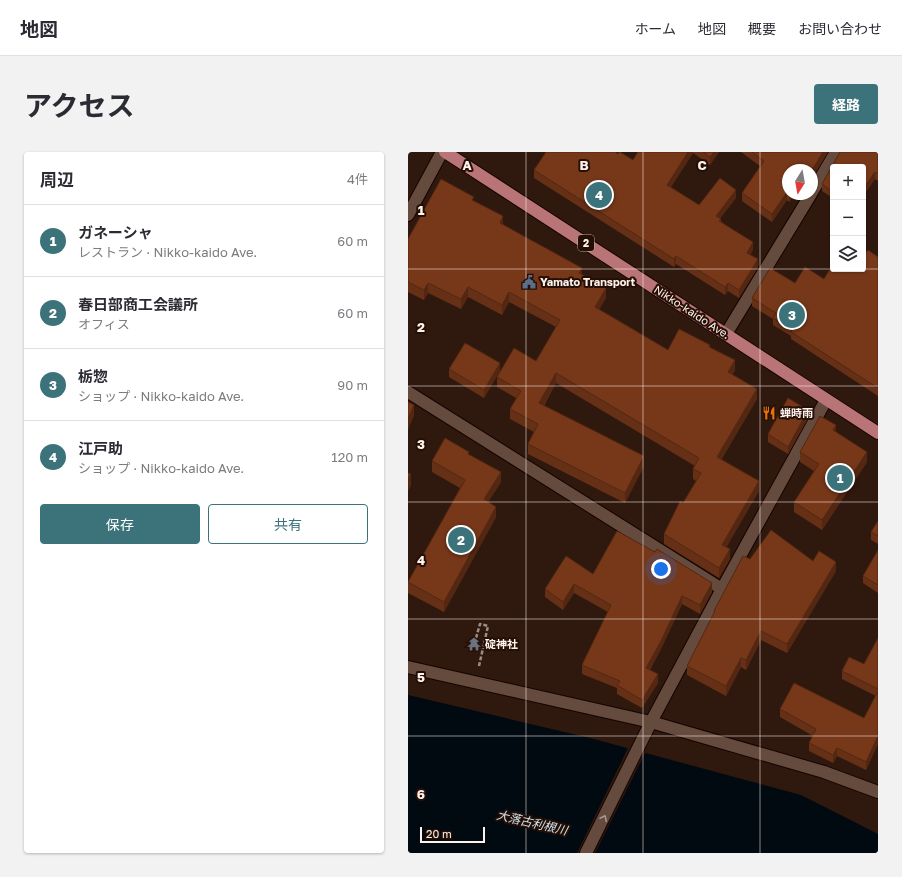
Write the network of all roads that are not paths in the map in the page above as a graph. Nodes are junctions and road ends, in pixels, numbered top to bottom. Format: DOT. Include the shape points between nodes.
graph roads {
  1 [pos="442,152"];
  2 [pos="445,152"];
  3 [pos="836,152"];
  4 [pos="818,182"];
  5 [pos="807,200"];
  6 [pos="408,215"];
  7 [pos="726,334"];
  8 [pos="408,392"];
  9 [pos="826,400"];
  10 [pos="878,433"];
  11 [pos="722,589"];
  12 [pos="408,667"];
  13 [pos="651,722"];
  14 [pos="878,792"];
  15 [pos="586,853"];
  1 -- 6 [label="street"];
  2 -- 7 [label="main road, Nikko-kaido Ave. / 2"];
  3 -- 4 [label="street"];
  5 -- 7 [label="street"];
  7 -- 9 [label="main road, Nikko-kaido Ave. / 2"];
  8 -- 11 [label="street"];
  9 -- 10 [label="main road, Nikko-kaido Ave. / 2"];
  9 -- 11 [label="street"];
  11 -- 13 [label="street"];
  12 -- 13 [label="street"];
  13 -- 14 [label="street" via="824,772"];
  15 -- 13 [label="street, one-way"];
}
